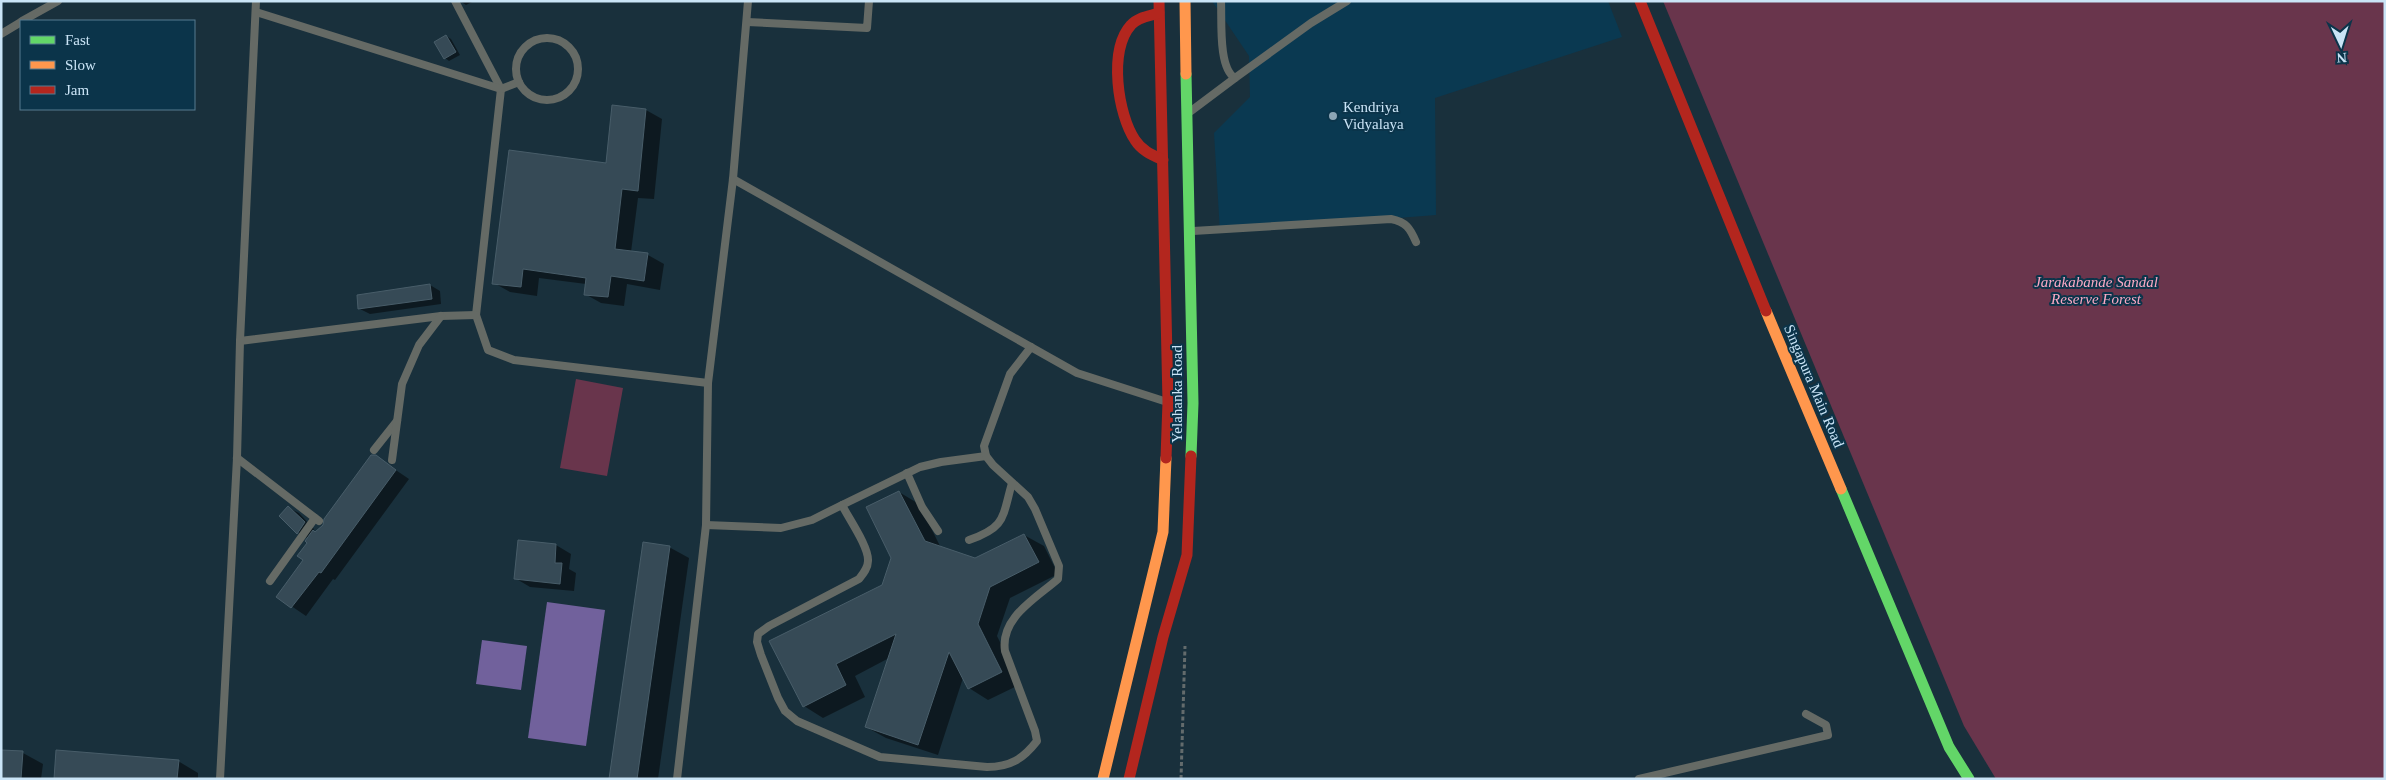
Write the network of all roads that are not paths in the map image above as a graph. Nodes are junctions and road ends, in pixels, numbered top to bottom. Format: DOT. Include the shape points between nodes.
graph roads {
  1 [pos="58,1"];
  2 [pos="256,1"];
  3 [pos="455,1"];
  4 [pos="748,1"];
  5 [pos="869,1"];
  6 [pos="1159,1"];
  7 [pos="1185,1"];
  8 [pos="1221,1"];
  9 [pos="1347,1"];
  10 [pos="1640,1"];
  11 [pos="256,12"];
  12 [pos="1159,13"];
  13 [pos="25,20"];
  14 [pos="747,22"];
  15 [pos="20,23"];
  16 [pos="1,34"];
  17 [pos="1235,78"];
  18 [pos="519,82"];
  19 [pos="501,89"];
  20 [pos="1187,114"];
  21 [pos="1163,160"];
  22 [pos="733,179"];
  23 [pos="1190,231"];
  24 [pos="1416,242"];
  25 [pos="476,315"];
  26 [pos="442,316"];
  27 [pos="240,341"];
  28 [pos="1031,348"];
  29 [pos="708,383"];
  30 [pos="1180,402"];
  31 [pos="398,419"];
  32 [pos="374,450"];
  33 [pos="986,456"];
  34 [pos="236,458"];
  35 [pos="392,460"];
  36 [pos="906,473"];
  37 [pos="1012,483"];
  38 [pos="842,505"];
  39 [pos="706,525"];
  40 [pos="938,531"];
  41 [pos="969,540"];
  42 [pos="270,581"];
  43 [pos="1806,714"];
  44 [pos="220,779"];
  45 [pos="678,779"];
  46 [pos="1103,779"];
  47 [pos="1129,779"];
  48 [pos="1639,779"];
  49 [pos="1969,779"];
  1 -- 13 [label="lane"];
  2 -- 11 [label="lane"];
  3 -- 19 [label="lane"];
  4 -- 14 [label="lane"];
  5 -- 14 [label="lane" via="867,28"];
  6 -- 12 [label="main road, Yelahanka Road"];
  7 -- 20 [label="main road, Yelahanka Road"];
  8 -- 17 [label="lane" via="1224,62"];
  9 -- 17 [label="lane"];
  10 -- 49 [label="main road, Singapura Main Road" via="1729,223 1949,747"];
  11 -- 19 [label="lane"];
  11 -- 27 [label="lane"];
  12 -- 21 [label="main road, Yelahanka Road"];
  12 -- 21 [label="main road" via="1129,26 1122,44 1119,68 1123,116 1130,133 1141,149 1154,159"];
  14 -- 22 [label="lane"];
  15 -- 16 [label="lane"];
  17 -- 20 [label="lane"];
  18 -- 18 [label="lane" via="516,62 535,40 555,39 571,50 576,58 577,79 564,95 543,100 524,91"];
  18 -- 19 [label="lane"];
  19 -- 25 [label="lane"];
  20 -- 23 [label="main road, Yelahanka Road"];
  21 -- 30 [label="main road, Yelahanka Road"];
  22 -- 28 [label="lane"];
  22 -- 29 [label="lane"];
  23 -- 24 [label="lane" via="1391,219 1408,226"];
  23 -- 30 [label="main road, Yelahanka Road"];
  25 -- 26 [label="lane"];
  25 -- 29 [label="lane" via="488,350 514,360"];
  26 -- 27 [label="lane"];
  26 -- 31 [label="lane" via="419,345 402,384"];
  27 -- 34 [label="lane"];
  28 -- 30 [label="lane" via="1077,374"];
  28 -- 33 [label="lane" via="1010,374 984,446"];
  29 -- 39 [label="lane"];
  30 -- 46 [label="main road, Yelahanka Road" via="1163,532"];
  30 -- 47 [label="main road, Yelahanka Road" via="1187,555 1163,637"];
  31 -- 32 [label="lane"];
  31 -- 35 [label="lane"];
  33 -- 36 [label="lane" via="941,462"];
  33 -- 37 [label="lane"];
  34 -- 42 [label="lane" via="317,520"];
  34 -- 44 [label="lane"];
  36 -- 38 [label="lane"];
  36 -- 40 [label="lane" via="929,520"];
  37 -- 38 [label="lane" via="1028,497 1059,566 1058,579 1013,619 1003,638 1037,741 1014,763 1001,767 880,757 797,721 785,711 761,655 758,634 850,586 865,572 868,560 864,546"];
  37 -- 41 [label="lane" via="1003,517 996,528"];
  38 -- 39 [label="lane" via="812,520 781,528"];
  39 -- 45 [label="lane"];
  43 -- 48 [label="lane" via="1826,725 1828,735"];
}
